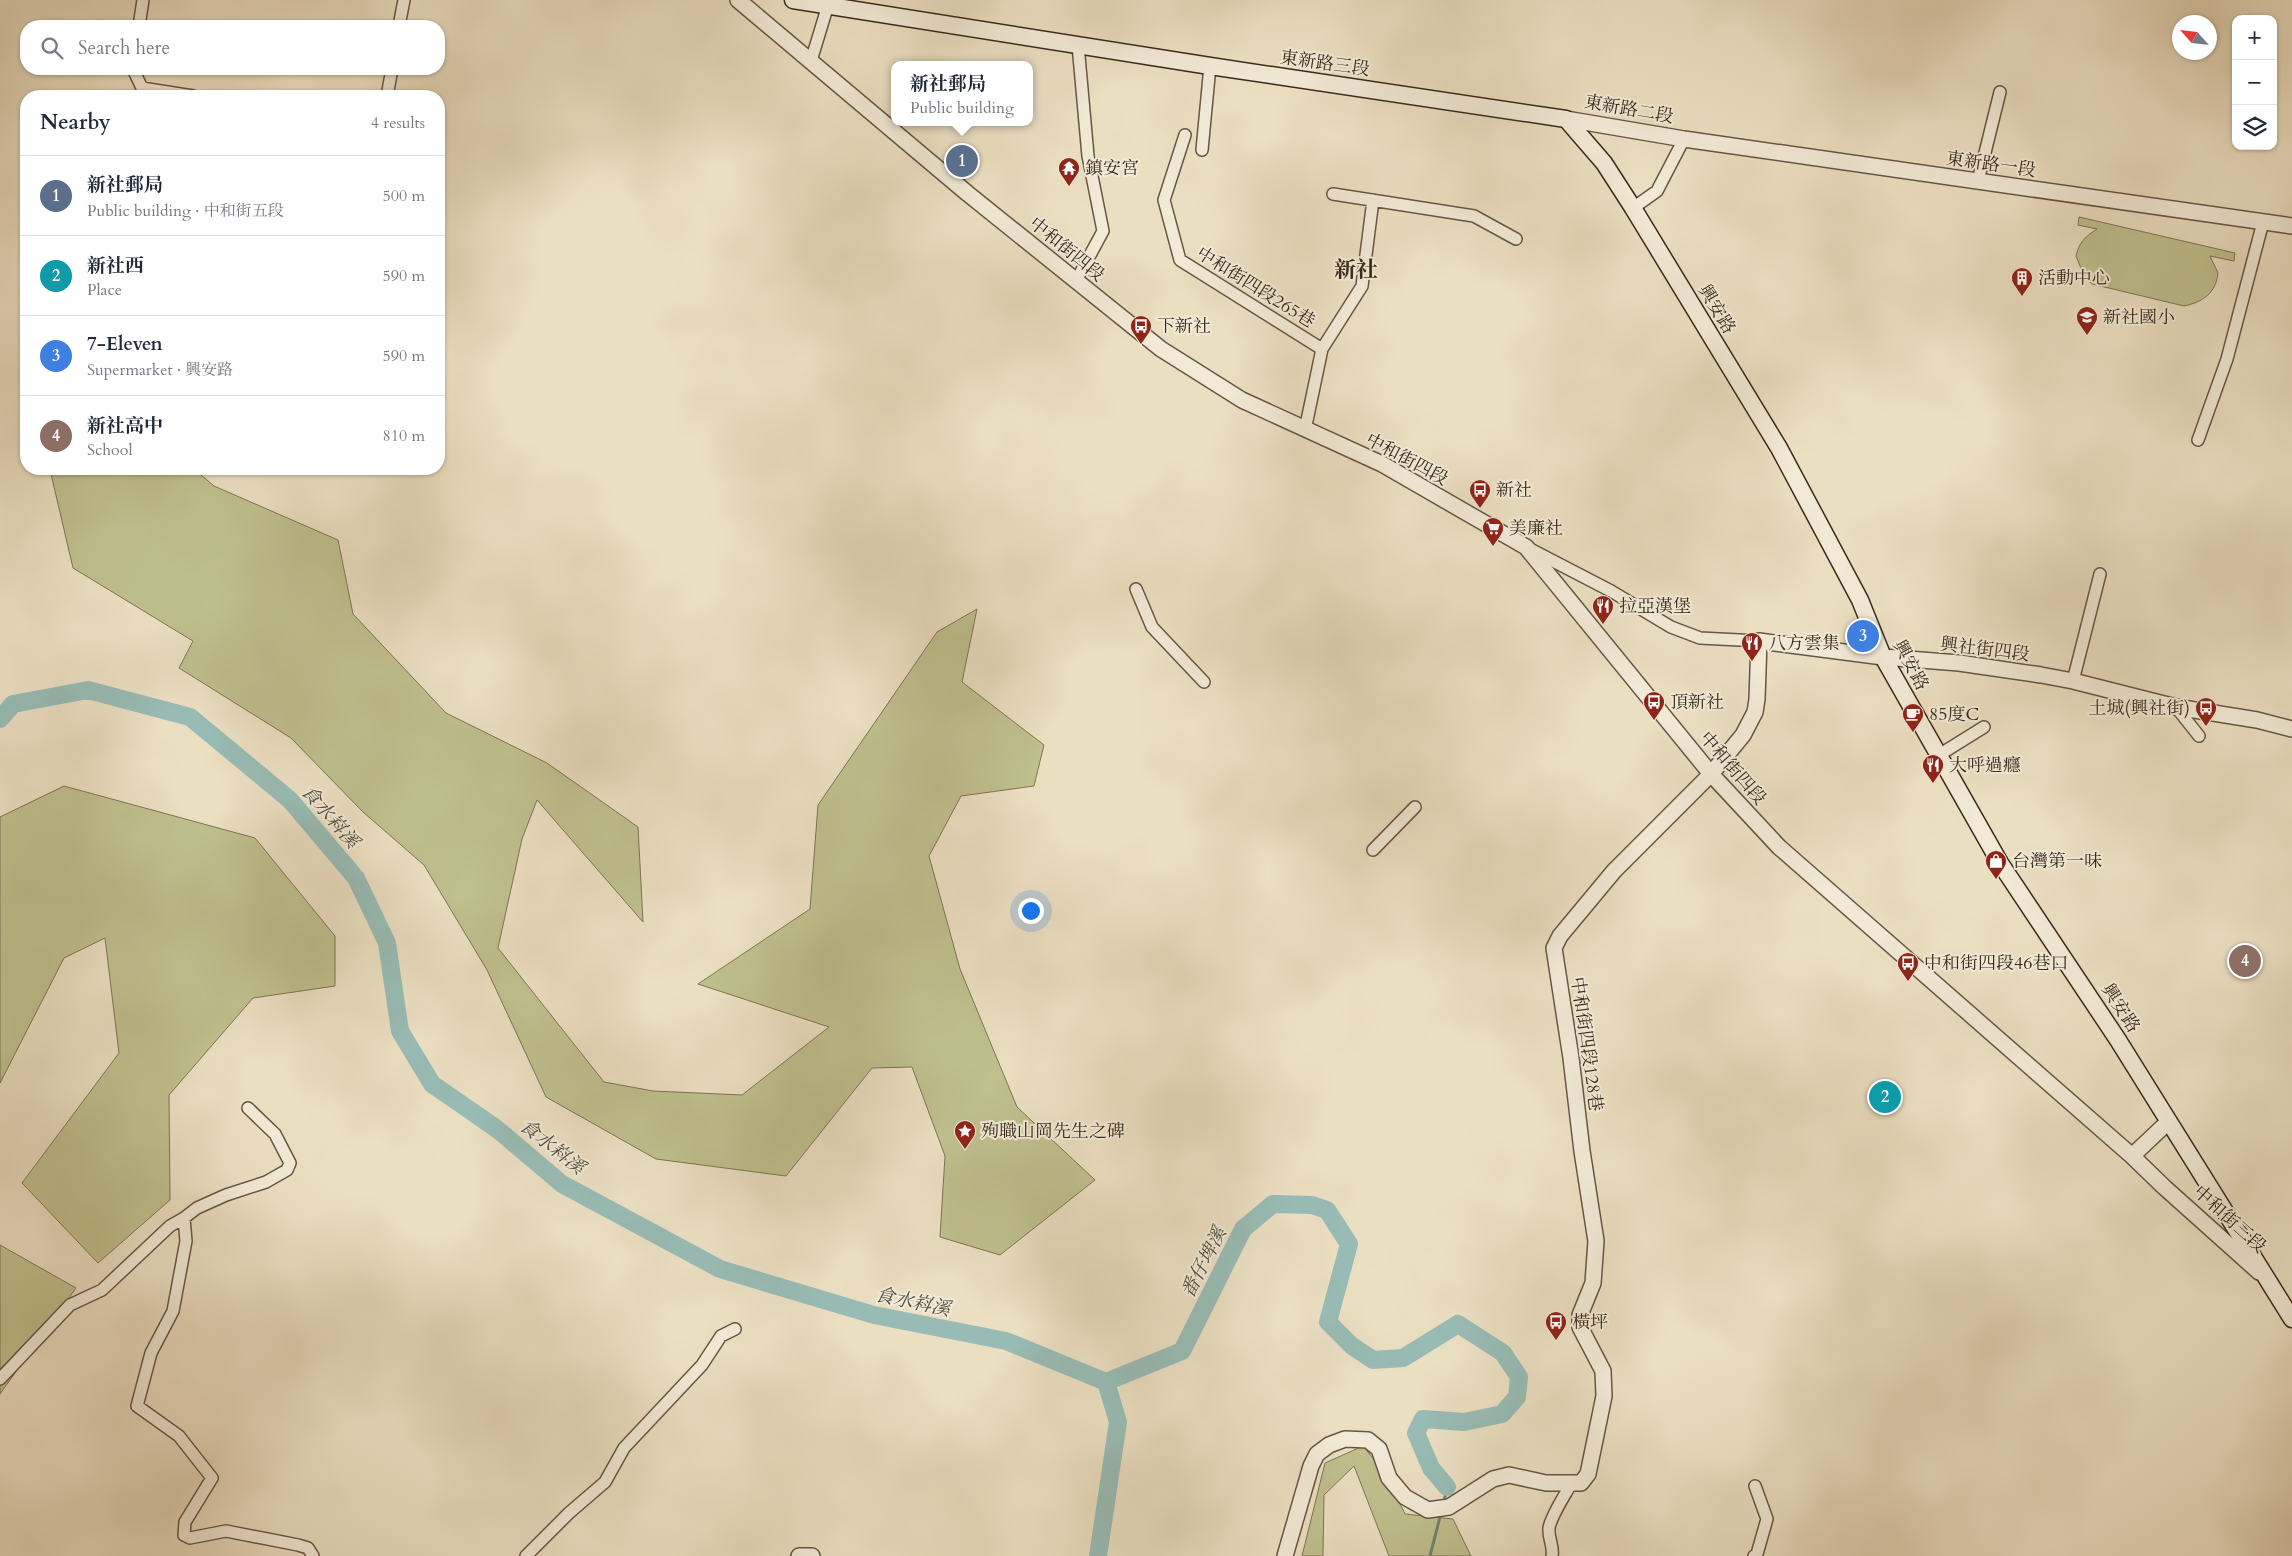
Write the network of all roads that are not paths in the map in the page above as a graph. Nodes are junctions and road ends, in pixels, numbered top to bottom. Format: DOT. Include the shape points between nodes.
graph roads {
  1 [pos="143,0"];
  2 [pos="404,0"];
  3 [pos="738,0"];
  4 [pos="793,0"];
  5 [pos="828,5"];
  6 [pos="140,20"];
  7 [pos="400,20"];
  8 [pos="1078,46"];
  9 [pos="811,61"];
  10 [pos="1210,66"];
  11 [pos="136,75"];
  12 [pos="391,75"];
  13 [pos="155,90"];
  14 [pos="389,90"];
  15 [pos="2000,92"];
  16 [pos="1566,119"];
  17 [pos="1185,135"];
  18 [pos="1684,139"];
  19 [pos="1202,150"];
  20 [pos="1978,181"];
  21 [pos="1333,194"];
  22 [pos="1373,200"];
  23 [pos="1633,208"];
  24 [pos="2264,222"];
  25 [pos="2292,226"];
  26 [pos="1516,239"];
  27 [pos="1076,281"];
  28 [pos="1322,349"];
  29 [pos="1306,430"];
  30 [pos="2198,440"];
  31 [pos="1526,547"];
  32 [pos="2100,574"];
  33 [pos="1136,589"];
  34 [pos="1759,641"];
  35 [pos="1883,656"];
  36 [pos="2074,681"];
  37 [pos="1204,682"];
  38 [pos="2176,707"];
  39 [pos="1984,726"];
  40 [pos="2292,729"];
  41 [pos="2199,736"];
  42 [pos="1939,756"];
  43 [pos="1711,774"];
  44 [pos="1415,807"];
  45 [pos="1373,850"];
  46 [pos="2034,1071"];
  47 [pos="248,1108"];
  48 [pos="2168,1122"];
  49 [pos="2132,1156"];
  50 [pos="184,1218"];
  51 [pos="2263,1275"];
  52 [pos="2292,1319"];
  53 [pos="735,1329"];
  54 [pos="0,1379"];
  55 [pos="1571,1484"];
  56 [pos="1755,1486"];
  57 [pos="313,1556"];
  58 [pos="526,1556"];
  59 [pos="799,1556"];
  60 [pos="812,1556"];
  61 [pos="1285,1556"];
  62 [pos="1552,1556"];
  63 [pos="1754,1556"];
  1 -- 6 [label="street"];
  2 -- 7 [label="street"];
  3 -- 9 [label="street, 中和街四段"];
  4 -- 5 [label="main road"];
  5 -- 8 [label="main road"];
  5 -- 9 [label="street"];
  8 -- 10 [label="main road, 東新路三段"];
  8 -- 27 [label="street" via="1088,156 1103,231"];
  9 -- 27 [label="street, 中和街四段"];
  10 -- 16 [label="main road, 東新路三段"];
  10 -- 19 [label="street"];
  11 -- 13 [label="street" via="142,88"];
  12 -- 14 [label="street"];
  15 -- 20 [label="street"];
  16 -- 18 [label="street, 東新路二段"];
  16 -- 23 [label="main road, 興安路" via="1604,164"];
  17 -- 28 [label="street, 中和街四段265巷" via="1164,200 1180,260"];
  18 -- 20 [label="street, 東新路一段"];
  18 -- 23 [label="street" via="1657,191"];
  20 -- 24 [label="street, 東新路一段"];
  21 -- 22 [label="street"];
  22 -- 26 [label="street" via="1474,216"];
  22 -- 28 [label="street" via="1362,286"];
  23 -- 35 [label="main road, 興安路" via="1780,448 1860,600"];
  24 -- 25 [label="street, 東新路一段"];
  24 -- 30 [label="street" via="2227,359"];
  27 -- 29 [label="street, 中和街四段" via="1162,349 1242,400"];
  28 -- 29 [label="street"];
  29 -- 31 [label="street, 中和街四段" via="1382,464"];
  31 -- 34 [label="street, 興社街四段" via="1671,627 1700,638"];
  31 -- 43 [label="street, 中和街四段"];
  32 -- 36 [label="street"];
  33 -- 37 [label="street" via="1152,627"];
  34 -- 35 [label="street, 興社街四段"];
  34 -- 43 [label="street, 中和街四段128巷" via="1755,712 1743,735"];
  35 -- 36 [label="street, 興社街四段" via="1959,663"];
  35 -- 42 [label="main road, 興安路"];
  36 -- 38 [label="street, 興社街四段"];
  38 -- 40 [label="street, 興社街四段"];
  38 -- 41 [label="street"];
  39 -- 42 [label="street"];
  42 -- 48 [label="main road, 興安路" via="2000,863 2118,1040"];
  43 -- 46 [label="street, 中和街四段" via="1779,847"];
  43 -- 55 [label="street, 中和街四段128巷" via="1614,871 1560,936 1554,948 1596,1241 1593,1283 1580,1315 1580,1328 1603,1371 1604,1396 1588,1474 1581,1482"];
  44 -- 45 [label="street"];
  46 -- 49 [label="street, 中和街三段"];
  47 -- 50 [label="street" via="275,1134 290,1163 287,1170 266,1182 197,1208"];
  48 -- 49 [label="street"];
  48 -- 51 [label="main road, 興安路"];
  49 -- 51 [label="street, 中和街三段"];
  50 -- 54 [label="street" via="170,1226 102,1290 70,1305"];
  50 -- 57 [label="street" via="186,1241 173,1311 152,1353 137,1406 179,1436 212,1478 185,1522 184,1535 190,1538 226,1531 298,1545 308,1548"];
  51 -- 52 [label="main road, 中和街三段"];
  53 -- 58 [label="street" via="721,1336 697,1371 624,1448 605,1482"];
  55 -- 61 [label="street" via="1546,1483 1509,1475 1493,1479 1449,1507 1428,1510 1405,1497 1389,1478 1379,1449 1368,1440 1344,1439 1317,1454"];
  55 -- 62 [label="street" via="1549,1527 1554,1549"];
  56 -- 63 [label="street" via="1767,1519"];
  59 -- 60 [label="street"];
}
